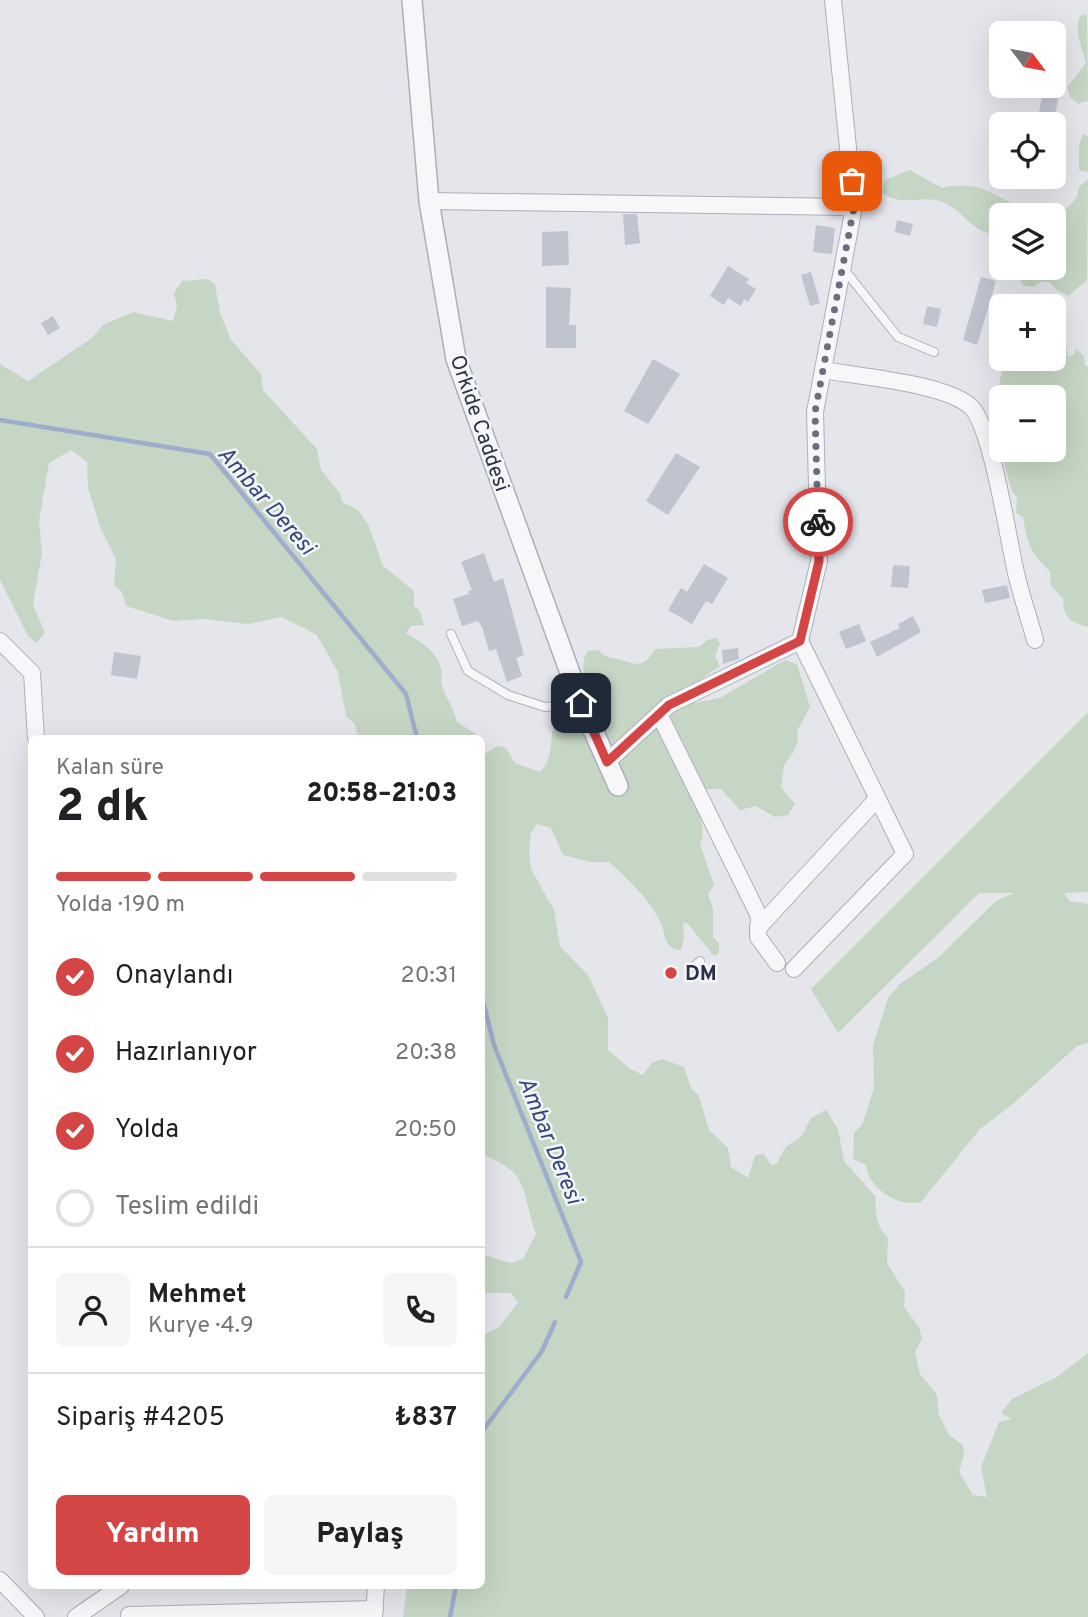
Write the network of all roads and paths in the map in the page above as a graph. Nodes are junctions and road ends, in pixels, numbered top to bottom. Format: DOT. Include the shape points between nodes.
graph roads {
  1 [pos="412,0"];
  2 [pos="833,0"];
  3 [pos="429,201"];
  4 [pos="854,207"];
  5 [pos="843,268"];
  6 [pos="934,352"];
  7 [pos="823,370"];
  8 [pos="451,634"];
  9 [pos="1035,640"];
  10 [pos="0,641"];
  11 [pos="800,641"];
  12 [pos="581,703"];
  13 [pos="660,714"];
  14 [pos="36,735"];
  15 [pos="607,762"];
  16 [pos="618,786"];
  17 [pos="877,799"];
  18 [pos="758,928"];
  19 [pos="777,963"];
  20 [pos="794,969"];
  21 [pos="0,1580"];
  22 [pos="117,1589"];
  23 [pos="122,1589"];
  24 [pos="376,1589"];
  25 [pos="374,1613"];
  26 [pos="126,1616"];
  27 [pos="36,1617"];
  28 [pos="76,1617"];
  1 -- 3 [label="street, Orkide Caddesi"];
  2 -- 4 [label="street"];
  3 -- 4 [label="street"];
  3 -- 12 [label="street, Orkide Caddesi" via="456,359"];
  4 -- 5 [label="street"];
  5 -- 6 [label="lane" via="898,337"];
  5 -- 7 [label="street"];
  7 -- 9 [label="street" via="911,384 971,407 985,429"];
  7 -- 11 [label="street" via="815,412 819,561"];
  8 -- 12 [label="lane" via="468,671 508,695 545,707"];
  10 -- 14 [label="street" via="32,673"];
  11 -- 13 [label="street" via="669,705"];
  11 -- 17 [label="street"];
  12 -- 15 [label="street, Orkide Caddesi"];
  13 -- 15 [label="street"];
  13 -- 18 [label="street" via="759,916"];
  15 -- 16 [label="street, Orkide Caddesi"];
  17 -- 18 [label="street"];
  17 -- 20 [label="street" via="905,854"];
  18 -- 19 [label="street" via="758,936"];
  21 -- 27 [label="street"];
  22 -- 28 [label="street"];
  23 -- 26 [label="street"];
  24 -- 25 [label="street"];
  25 -- 26 [label="street"];
}
